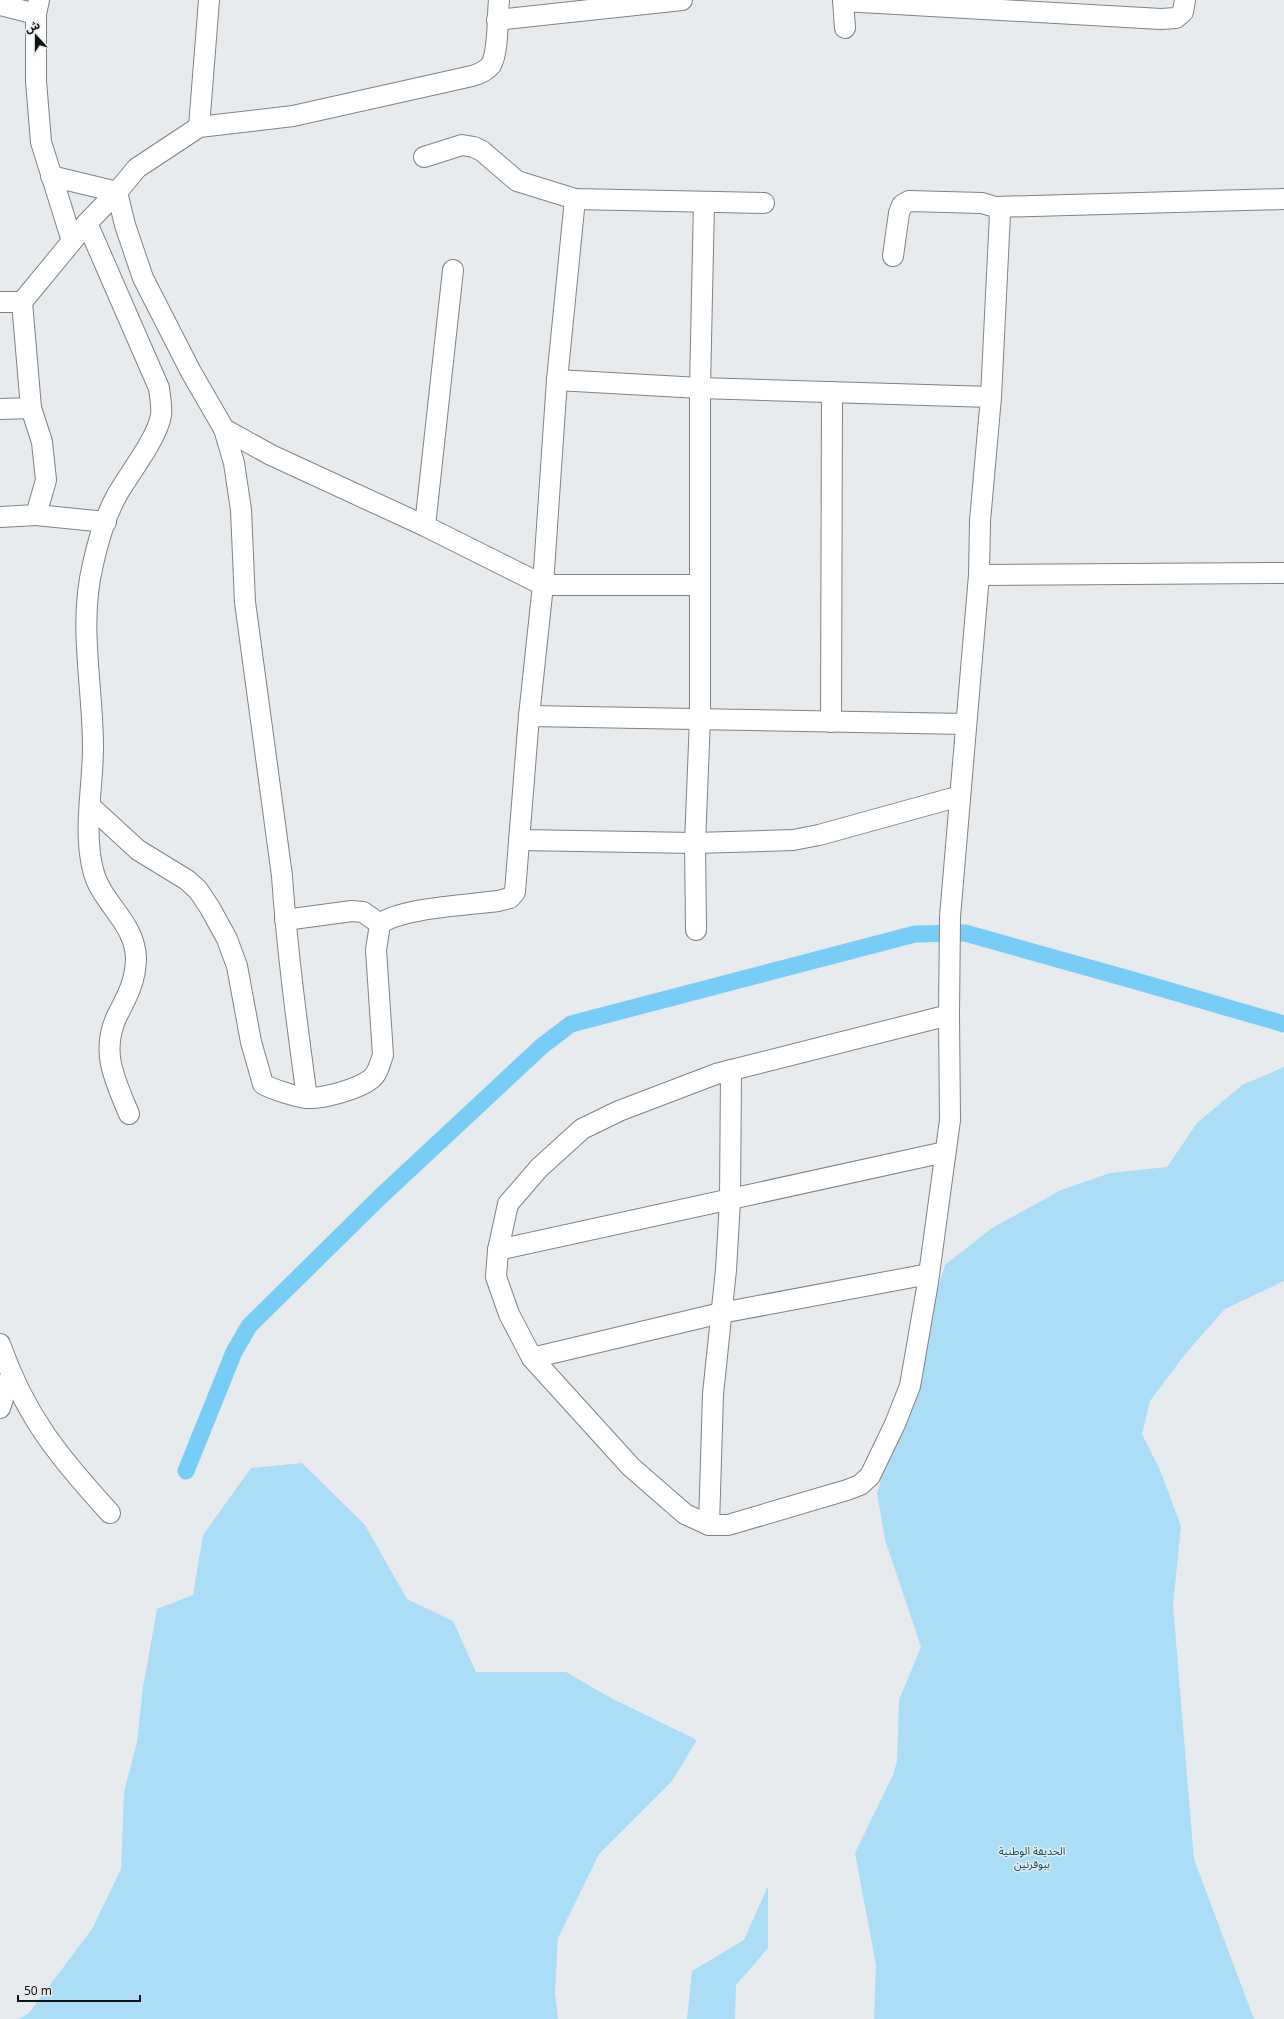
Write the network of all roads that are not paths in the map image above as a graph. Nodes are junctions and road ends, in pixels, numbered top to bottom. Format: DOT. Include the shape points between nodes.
graph roads {
  1 [pos="209,0"];
  2 [pos="499,0"];
  3 [pos="682,0"];
  4 [pos="1185,0"];
  5 [pos="843,1"];
  6 [pos="0,5"];
  7 [pos="38,7"];
  8 [pos="497,20"];
  9 [pos="845,28"];
  10 [pos="199,127"];
  11 [pos="424,156"];
  12 [pos="51,176"];
  13 [pos="117,192"];
  14 [pos="575,198"];
  15 [pos="1284,199"];
  16 [pos="704,202"];
  17 [pos="764,203"];
  18 [pos="995,207"];
  19 [pos="87,222"];
  20 [pos="72,241"];
  21 [pos="893,256"];
  22 [pos="453,270"];
  23 [pos="0,302"];
  24 [pos="22,302"];
  25 [pos="557,380"];
  26 [pos="700,388"];
  27 [pos="832,392"];
  28 [pos="991,397"];
  29 [pos="31,408"];
  30 [pos="0,409"];
  31 [pos="224,429"];
  32 [pos="36,516"];
  33 [pos="0,518"];
  34 [pos="106,522"];
  35 [pos="425,526"];
  36 [pos="1284,573"];
  37 [pos="979,575"];
  38 [pos="543,585"];
  39 [pos="700,585"];
  40 [pos="529,716"];
  41 [pos="700,719"];
  42 [pos="831,722"];
  43 [pos="966,724"];
  44 [pos="960,796"];
  45 [pos="90,806"];
  46 [pos="519,840"];
  47 [pos="694,843"];
  48 [pos="284,920"];
  49 [pos="380,924"];
  50 [pos="696,930"];
  51 [pos="948,1015"];
  52 [pos="731,1070"];
  53 [pos="307,1098"];
  54 [pos="129,1114"];
  55 [pos="945,1152"];
  56 [pos="730,1201"];
  57 [pos="498,1250"];
  58 [pos="929,1274"];
  59 [pos="721,1313"];
  60 [pos="0,1344"];
  61 [pos="532,1358"];
  62 [pos="11,1374"];
  63 [pos="0,1408"];
  64 [pos="110,1512"];
  65 [pos="708,1525"];
  1 -- 10 [label="street"];
  2 -- 8 [label="street"];
  3 -- 8 [label="street"];
  4 -- 5 [label="street" via="1183,12 1176,18 1161,19"];
  5 -- 9 [label="street"];
  6 -- 7 [label="street"];
  7 -- 12 [label="street" via="36,81 41,142"];
  8 -- 10 [label="street" via="496,47 491,64 483,72 472,76 293,116"];
  10 -- 13 [label="street" via="137,168"];
  11 -- 14 [label="street" via="462,145 474,147 517,181"];
  12 -- 13 [label="street"];
  12 -- 20 [label="street"];
  13 -- 19 [label="street"];
  13 -- 31 [label="street" via="143,278 191,372"];
  14 -- 16 [label="street"];
  14 -- 25 [label="street"];
  15 -- 18 [label="street"];
  16 -- 17 [label="street"];
  16 -- 26 [label="street"];
  18 -- 21 [label="street" via="982,204 909,201 902,205 899,213"];
  18 -- 28 [label="street" via="1000,214"];
  19 -- 20 [label="street"];
  19 -- 34 [label="street" via="159,388 161,402 161,416 155,432 116,497"];
  20 -- 24 [label="street"];
  22 -- 35 [label="street"];
  23 -- 24 [label="street"];
  24 -- 29 [label="street"];
  25 -- 26 [label="street"];
  25 -- 38 [label="street"];
  26 -- 27 [label="street"];
  26 -- 39 [label="street"];
  27 -- 28 [label="street"];
  27 -- 42 [label="street"];
  28 -- 37 [label="street" via="980,521"];
  29 -- 30 [label="street"];
  29 -- 32 [label="street" via="42,442 46,480"];
  31 -- 35 [label="street" via="271,455"];
  31 -- 48 [label="street" via="234,463 241,510 245,602 282,876"];
  32 -- 33 [label="street"];
  32 -- 34 [label="street"];
  34 -- 45 [label="street" via="92,564 85,627 93,747"];
  35 -- 38 [label="street"];
  36 -- 37 [label="street"];
  37 -- 43 [label="street"];
  38 -- 39 [label="street"];
  38 -- 40 [label="street"];
  39 -- 41 [label="street"];
  40 -- 41 [label="street"];
  40 -- 46 [label="street"];
  41 -- 42 [label="street"];
  41 -- 47 [label="street"];
  42 -- 43 [label="street"];
  43 -- 44 [label="street"];
  44 -- 47 [label="street" via="793,840"];
  44 -- 51 [label="street" via="950,917"];
  45 -- 53 [label="street" via="138,850 187,880 198,890 224,934 237,966 261,1081 267,1086"];
  45 -- 54 [label="street" via="91,860 94,873 102,890 131,932 134,944 135,977 112,1028 109,1052 110,1068"];
  46 -- 47 [label="street"];
  46 -- 49 [label="street" via="515,892 510,898 498,902 409,912 388,918"];
  47 -- 50 [label="street"];
  48 -- 49 [label="street" via="352,911 363,912"];
  48 -- 53 [label="street"];
  49 -- 53 [label="street" via="376,950 383,1055 378,1069 372,1079 356,1087"];
  51 -- 52 [label="street"];
  51 -- 55 [label="street" via="950,1120"];
  52 -- 56 [label="street"];
  52 -- 57 [label="street" via="619,1111 582,1129 539,1168 508,1204"];
  55 -- 56 [label="street"];
  55 -- 58 [label="street"];
  56 -- 57 [label="street"];
  56 -- 59 [label="street"];
  57 -- 61 [label="street" via="496,1277 509,1314"];
  58 -- 59 [label="street"];
  58 -- 65 [label="street" via="910,1386 870,1476 860,1485 846,1490 728,1525"];
  59 -- 61 [label="street"];
  59 -- 65 [label="street" via="713,1394"];
  60 -- 62 [label="street"];
  61 -- 65 [label="street" via="632,1467 685,1514"];
  62 -- 63 [label="street"];
  62 -- 64 [label="street" via="27,1408 50,1443"];
}
